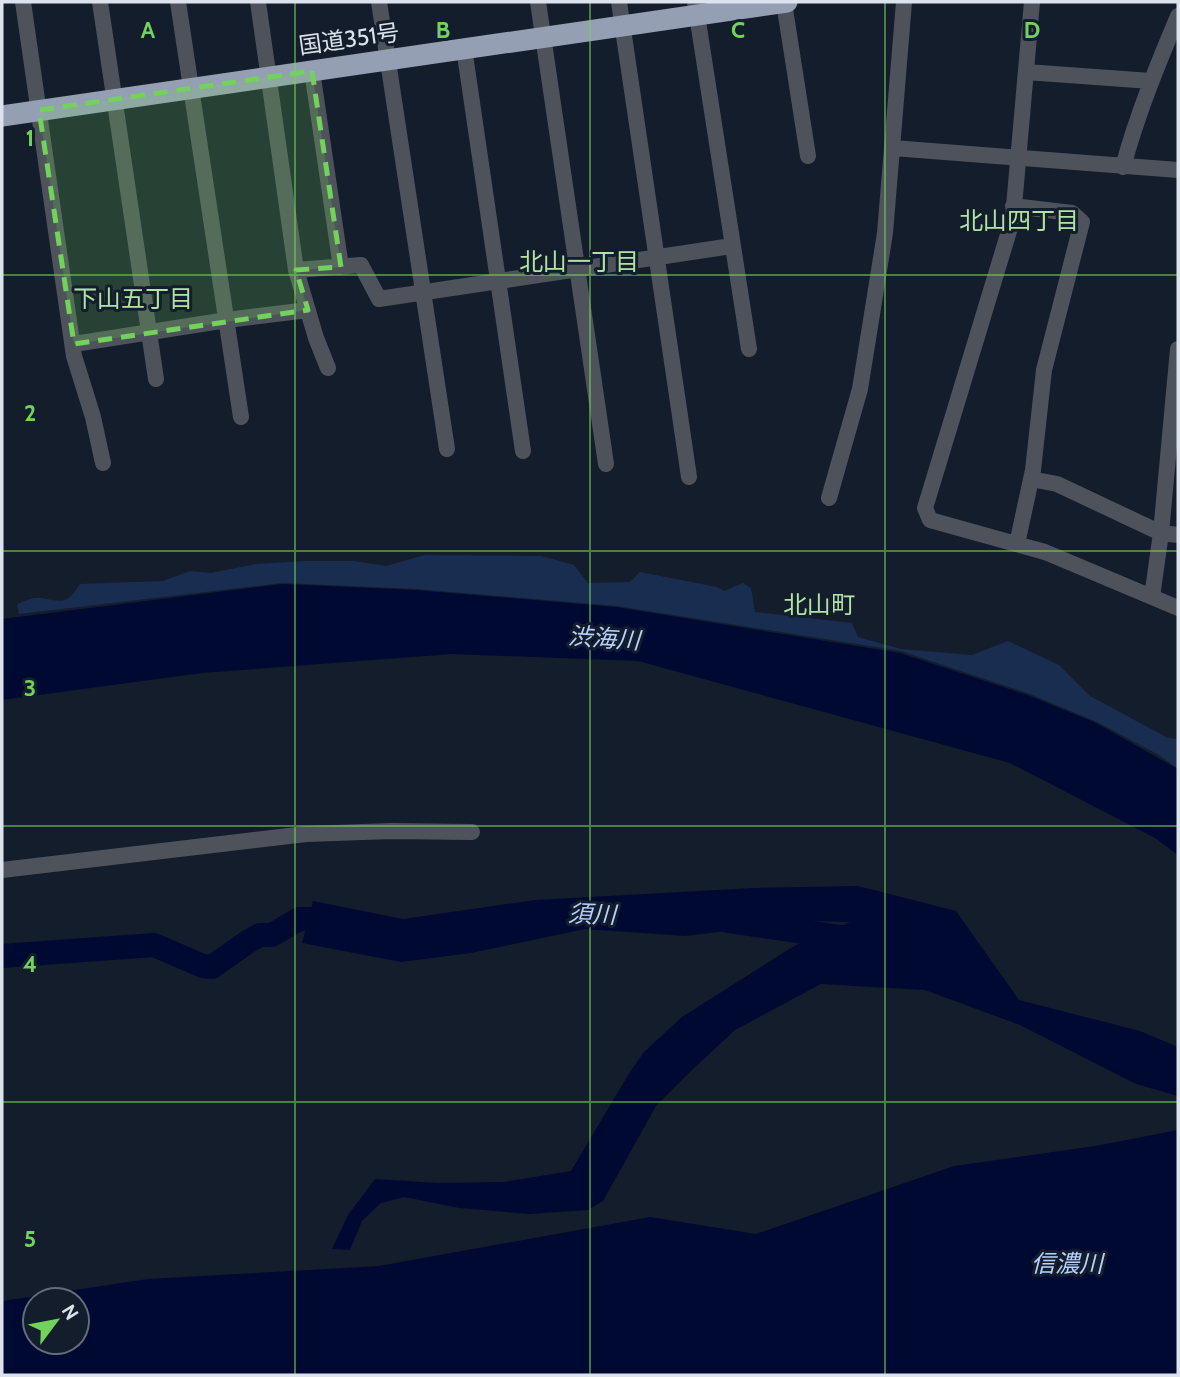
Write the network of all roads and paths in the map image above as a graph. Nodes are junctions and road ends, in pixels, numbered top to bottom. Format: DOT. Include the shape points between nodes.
graph roads {
  1 [pos="23,2"];
  2 [pos="100,2"];
  3 [pos="178,2"];
  4 [pos="258,2"];
  5 [pos="379,2"];
  6 [pos="538,2"];
  7 [pos="619,2"];
  8 [pos="781,2"];
  9 [pos="904,2"];
  10 [pos="1032,2"];
  11 [pos="696,8"];
  12 [pos="1178,16"];
  13 [pos="622,26"];
  14 [pos="543,37"];
  15 [pos="464,48"];
  16 [pos="386,61"];
  17 [pos="312,71"];
  18 [pos="1026,72"];
  19 [pos="270,78"];
  20 [pos="1151,82"];
  21 [pos="191,89"];
  22 [pos="114,99"];
  23 [pos="39,110"];
  24 [pos="2,116"];
  25 [pos="893,148"];
  26 [pos="808,156"];
  27 [pos="1019,158"];
  28 [pos="1123,166"];
  29 [pos="1178,170"];
  30 [pos="1013,206"];
  31 [pos="732,246"];
  32 [pos="656,258"];
  33 [pos="341,267"];
  34 [pos="578,268"];
  35 [pos="296,270"];
  36 [pos="498,282"];
  37 [pos="422,293"];
  38 [pos="307,310"];
  39 [pos="227,320"];
  40 [pos="150,331"];
  41 [pos="74,344"];
  42 [pos="749,349"];
  43 [pos="1178,349"];
  44 [pos="1178,359"];
  45 [pos="328,368"];
  46 [pos="156,379"];
  47 [pos="241,416"];
  48 [pos="1173,447"];
  49 [pos="447,449"];
  50 [pos="523,451"];
  51 [pos="103,463"];
  52 [pos="607,464"];
  53 [pos="689,477"];
  54 [pos="1031,479"];
  55 [pos="830,498"];
  56 [pos="1161,533"];
  57 [pos="1178,535"];
  58 [pos="1017,544"];
  59 [pos="1152,597"];
  60 [pos="1178,608"];
  61 [pos="472,832"];
  62 [pos="2,870"];
  1 -- 23 [label="street"];
  2 -- 22 [label="street"];
  3 -- 21 [label="street"];
  4 -- 19 [label="street"];
  5 -- 16 [label="street"];
  6 -- 14 [label="street"];
  7 -- 13 [label="street"];
  8 -- 11 [label="highway, 国道351号"];
  8 -- 26 [label="street"];
  9 -- 25 [label="street"];
  10 -- 18 [label="street"];
  11 -- 13 [label="highway, 国道351号"];
  11 -- 31 [label="street"];
  12 -- 20 [label="street"];
  13 -- 14 [label="highway, 国道351号"];
  13 -- 32 [label="street"];
  14 -- 15 [label="highway, 国道351号"];
  14 -- 34 [label="street"];
  15 -- 16 [label="highway, 国道351号"];
  15 -- 36 [label="street"];
  16 -- 17 [label="highway, 国道351号"];
  16 -- 37 [label="street"];
  17 -- 19 [label="highway, 国道351号"];
  17 -- 33 [label="street"];
  18 -- 20 [label="street"];
  18 -- 27 [label="street"];
  19 -- 21 [label="highway, 国道351号"];
  19 -- 35 [label="street"];
  20 -- 28 [label="street"];
  21 -- 22 [label="highway, 国道351号"];
  21 -- 39 [label="street"];
  22 -- 23 [label="highway, 国道351号"];
  22 -- 40 [label="street"];
  23 -- 24 [label="highway, 国道351号"];
  23 -- 41 [label="street"];
  25 -- 27 [label="street"];
  25 -- 55 [label="street" via="885,233 860,389"];
  27 -- 28 [label="street"];
  27 -- 30 [label="street"];
  28 -- 29 [label="street"];
  30 -- 54 [label="street" via="1072,213 1082,222 1044,370"];
  30 -- 58 [label="street" via="925,508 930,520"];
  31 -- 32 [label="street"];
  31 -- 42 [label="street"];
  32 -- 34 [label="street"];
  32 -- 53 [label="street"];
  33 -- 35 [label="street"];
  33 -- 37 [label="street" via="361,265 379,299"];
  34 -- 36 [label="street"];
  34 -- 52 [label="street"];
  35 -- 38 [label="street"];
  36 -- 37 [label="street"];
  36 -- 50 [label="street"];
  37 -- 49 [label="street"];
  38 -- 39 [label="street"];
  38 -- 45 [label="street"];
  39 -- 40 [label="street"];
  39 -- 47 [label="street"];
  40 -- 41 [label="street"];
  40 -- 46 [label="street"];
  41 -- 51 [label="street"];
  43 -- 44 [label="street"];
  44 -- 48 [label="street"];
  48 -- 56 [label="street"];
  54 -- 56 [label="street" via="1057,484"];
  54 -- 58 [label="street"];
  56 -- 57 [label="street"];
  56 -- 59 [label="street"];
  58 -- 59 [label="street"];
  59 -- 60 [label="street"];
  61 -- 62 [label="street" via="306,834"];
}
